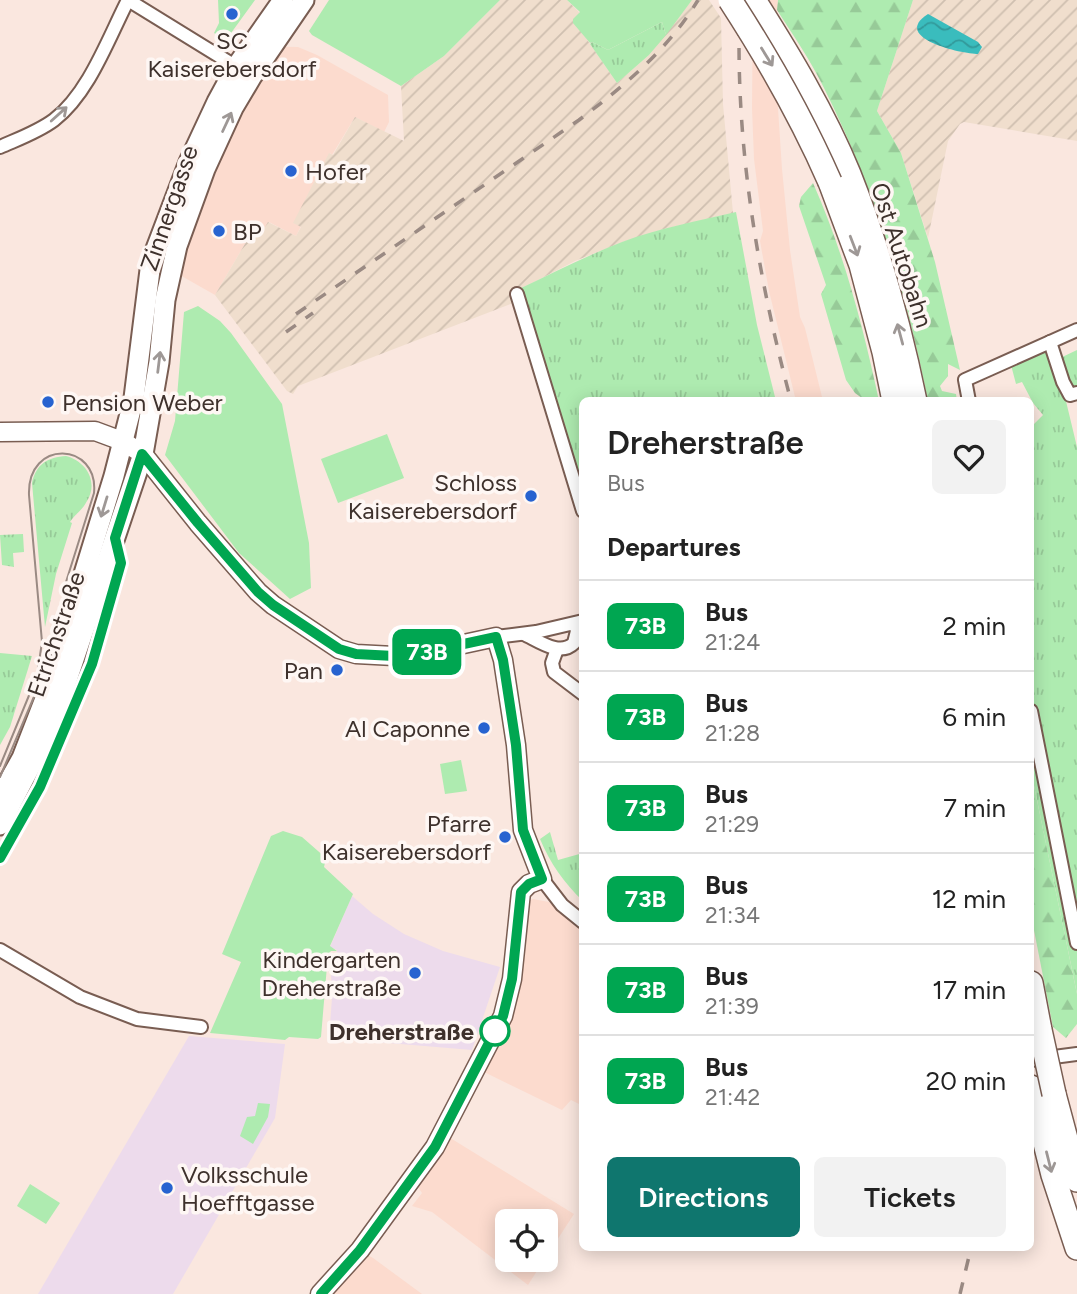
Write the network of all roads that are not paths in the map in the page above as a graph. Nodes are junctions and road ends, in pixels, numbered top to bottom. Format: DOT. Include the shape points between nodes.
graph roads {
  1 [pos="128,0"];
  2 [pos="283,0"];
  3 [pos="304,0"];
  4 [pos="730,0"];
  5 [pos="754,0"];
  6 [pos="244,71"];
  7 [pos="0,147"];
  8 [pos="517,294"];
  9 [pos="1077,330"];
  10 [pos="1050,342"];
  11 [pos="1074,394"];
  12 [pos="893,397"];
  13 [pos="914,397"];
  14 [pos="968,397"];
  15 [pos="0,432"];
  16 [pos="122,442"];
  17 [pos="142,454"];
  18 [pos="579,498"];
  19 [pos="579,622"];
  20 [pos="524,634"];
  21 [pos="496,637"];
  22 [pos="557,649"];
  23 [pos="579,691"];
  24 [pos="1034,726"];
  25 [pos="0,797"];
  26 [pos="0,825"];
  27 [pos="542,879"];
  28 [pos="579,919"];
  29 [pos="1077,943"];
  30 [pos="0,950"];
  31 [pos="1034,999"];
  32 [pos="201,1027"];
  33 [pos="1077,1054"];
  34 [pos="1034,1060"];
  35 [pos="1039,1092"];
  36 [pos="1077,1180"];
  37 [pos="1077,1248"];
  38 [pos="320,1294"];
  1 -- 6 [label="street"];
  7 -- 1 [label="street, one-way" via="44,126 69,106 84,87"];
  2 -- 6 [label="main road, Zinnergasse"];
  3 -- 6 [label="main road, Zinnergasse"];
  4 -- 12 [label="highway, Ost Autobahn, one-way, bridge" via="771,63 830,182 861,265"];
  13 -- 5 [label="highway, Ost Autobahn, one-way" via="880,259 848,173 788,53"];
  6 -- 16 [label="main road, Zinnergasse" via="189,162 151,262 134,398"];
  17 -- 6 [label="main road, Zinnergasse, one-way" via="177,246"];
  8 -- 18 [label="street"];
  9 -- 10 [label="street"];
  10 -- 11 [label="street" via="1063,382"];
  10 -- 14 [label="street" via="965,380"];
  15 -- 16 [label="street" via="95,431"];
  16 -- 17 [label="street"];
  16 -- 25 [label="main road, Etrichstraße, one-way" via="48,691 22,758"];
  17 -- 21 [label="street" via="258,592 339,649 394,656"];
  17 -- 26 [label="main road, Etrichstraße" via="68,677 42,744"];
  19 -- 20 [label="street"];
  19 -- 22 [label="street" via="570,648"];
  20 -- 21 [label="street"];
  20 -- 22 [label="street"];
  21 -- 27 [label="street" via="513,726 523,830"];
  22 -- 23 [label="street" via="554,672"];
  24 -- 29 [label="street"];
  27 -- 28 [label="street"];
  27 -- 38 [label="street" via="521,892 506,1007 444,1132 360,1250"];
  30 -- 32 [label="street" via="80,998 137,1019"];
  31 -- 35 [label="highway, bridge" via="1040,1030"];
  33 -- 34 [label="street"];
  35 -- 36 [label="highway"];
  35 -- 37 [label="highway, one-way" via="1053,1175"];
}
